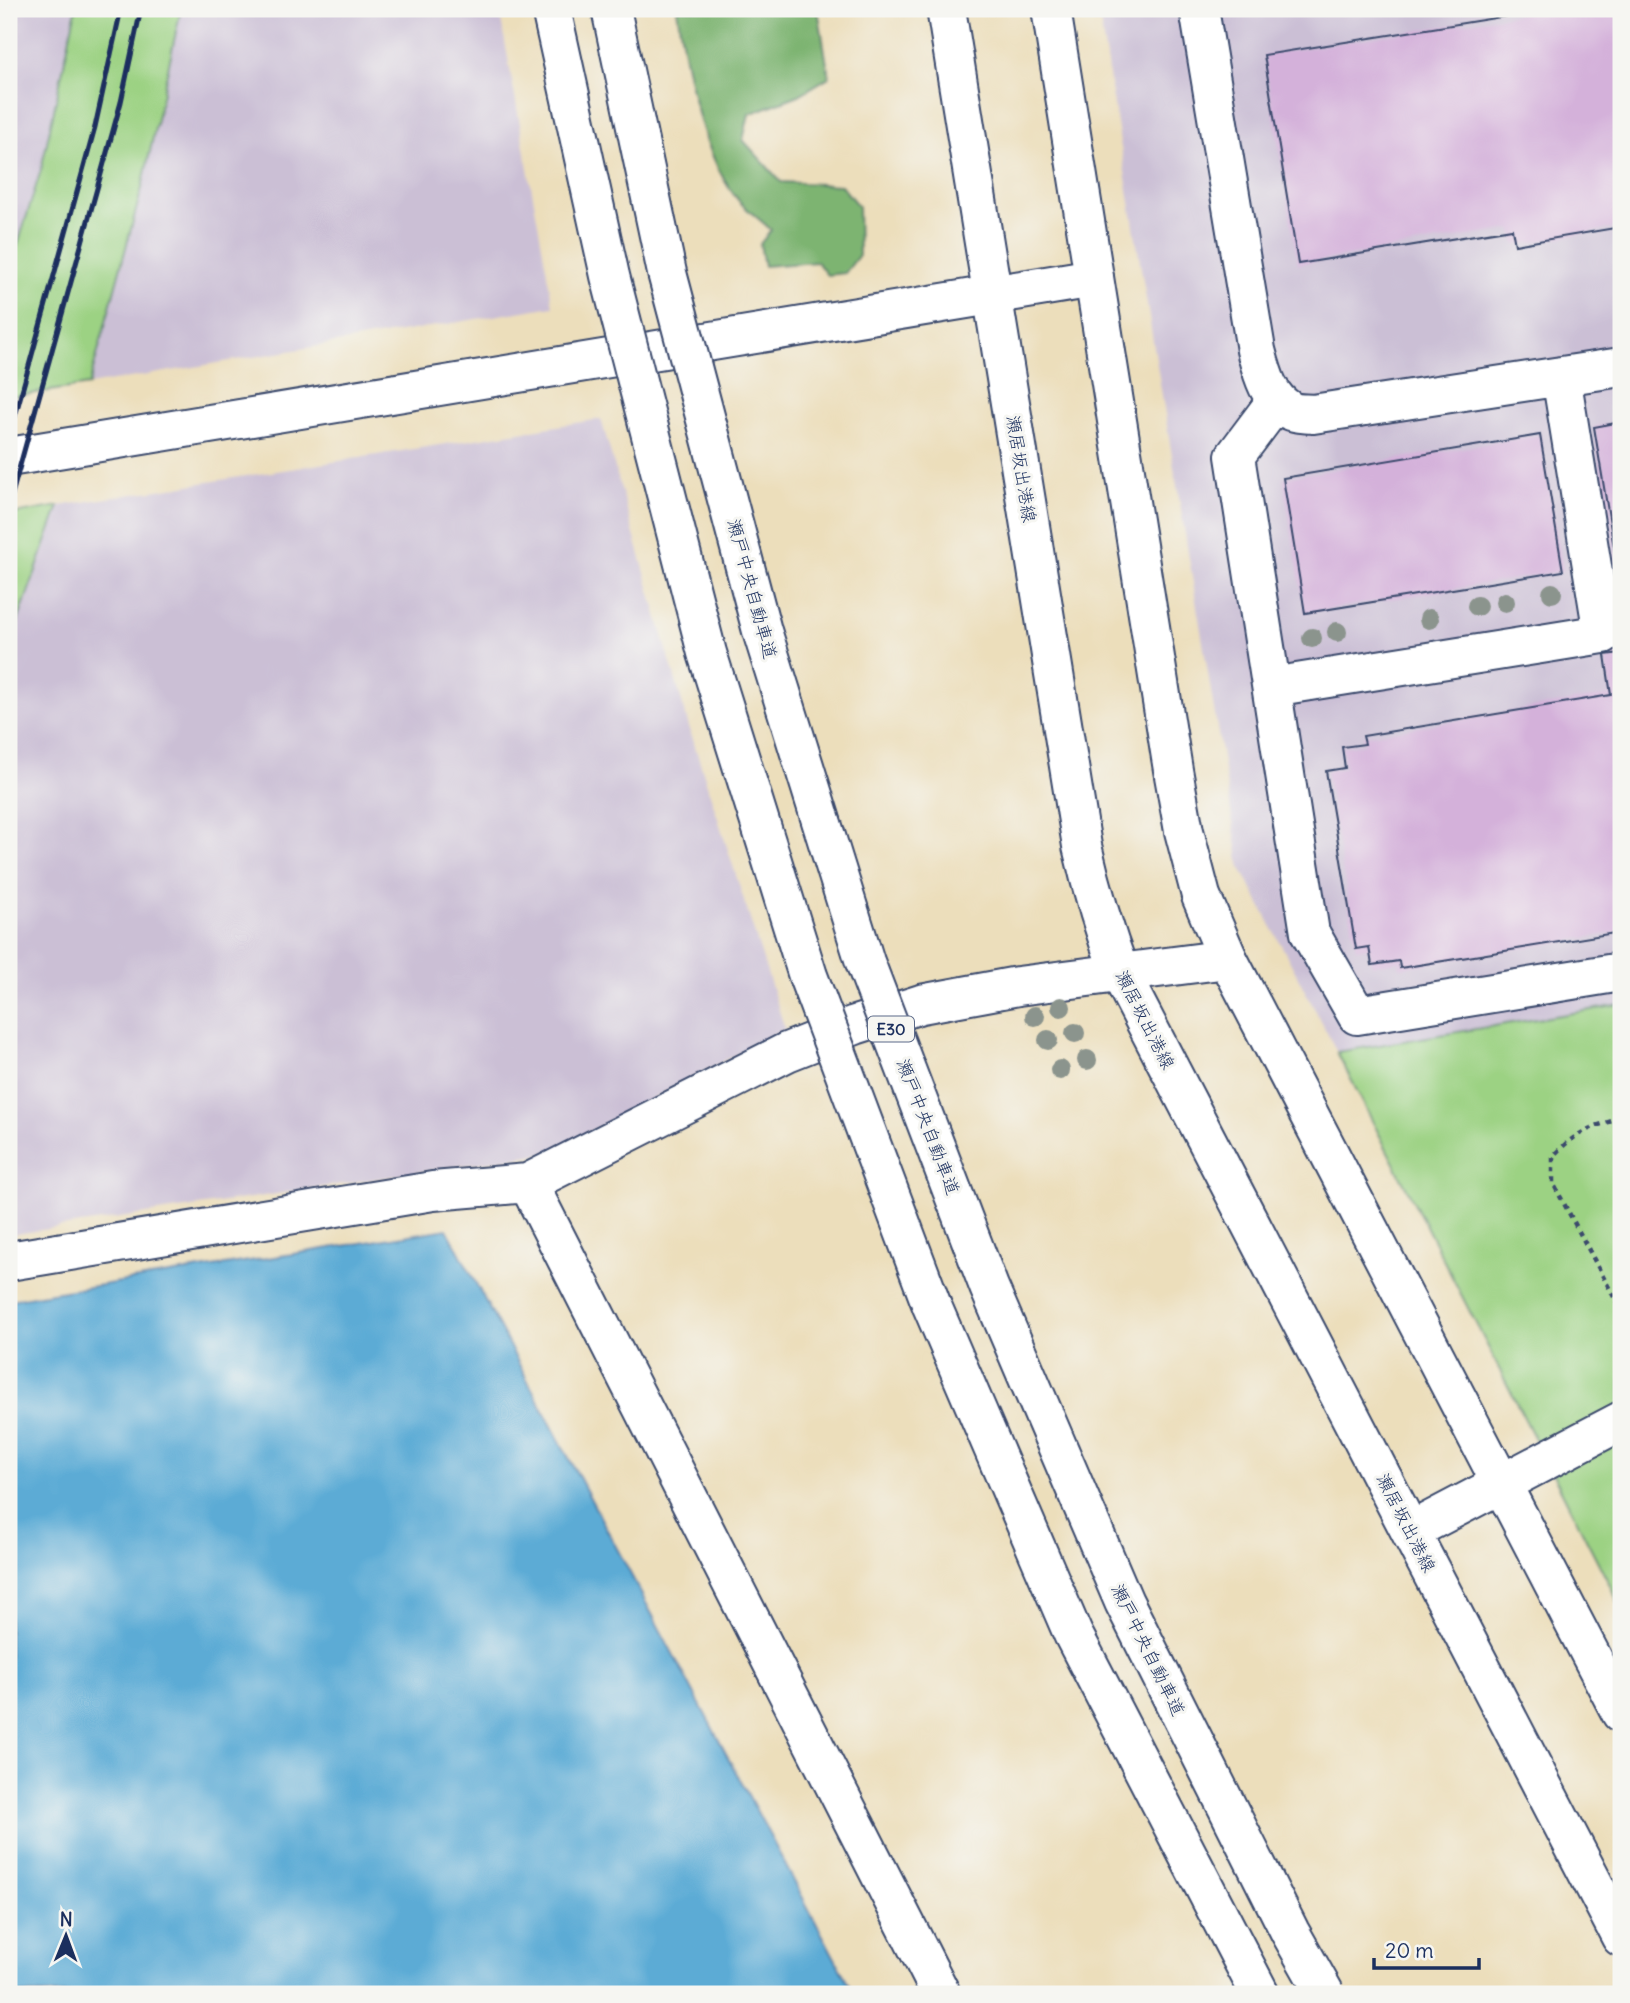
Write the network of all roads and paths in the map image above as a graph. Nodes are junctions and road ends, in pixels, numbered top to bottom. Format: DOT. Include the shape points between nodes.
graph roads {
  1 [pos="551,9"];
  2 [pos="611,9"];
  3 [pos="946,9"];
  4 [pos="1051,9"];
  5 [pos="1199,9"];
  6 [pos="1094,278"];
  7 [pos="992,295"];
  8 [pos="1621,367"];
  9 [pos="1561,376"];
  10 [pos="1277,400"];
  11 [pos="9,457"];
  12 [pos="1272,687"];
  13 [pos="1228,959"];
  14 [pos="1621,972"];
  15 [pos="1120,973"];
  16 [pos="1621,1119"];
  17 [pos="528,1184"];
  18 [pos="9,1261"];
  19 [pos="1621,1310"];
  20 [pos="1621,1421"];
  21 [pos="1502,1483"];
  22 [pos="1411,1531"];
  23 [pos="1621,1713"];
  24 [pos="1621,1937"];
  25 [pos="942,1994"];
  26 [pos="1260,1994"];
  27 [pos="1325,1994"];
  1 -- 26 [label="main road, bridge" via="610,276 706,653 808,976 932,1306 1073,1634"];
  2 -- 27 [label="main road, 瀬戸中央自動車道 / E30, bridge" via="667,273 762,631 865,962 989,1287 1124,1602"];
  3 -- 7 [label="main road, 瀬居坂出港線"];
  4 -- 6 [label="main road"];
  5 -- 10 [label="main road" via="1256,350 1264,379"];
  6 -- 7 [label="main road"];
  6 -- 13 [label="main road" via="1184,831 1201,896"];
  7 -- 11 [label="main road"];
  7 -- 15 [label="main road, 瀬居坂出港線" via="1083,846"];
  8 -- 9 [label="main road"];
  9 -- 10 [label="main road" via="1313,414 1293,412"];
  9 -- 12 [label="main road" via="1603,634"];
  10 -- 12 [label="main road" via="1235,456"];
  12 -- 14 [label="main road" via="1310,933 1357,1015"];
  13 -- 15 [label="main road"];
  13 -- 21 [label="main road"];
  15 -- 17 [label="main road" via="921,1004 855,1025 787,1052"];
  15 -- 22 [label="main road, 瀬居坂出港線"];
  16 -- 19 [label="path" via="1598,1124 1568,1140 1553,1156 1553,1183"];
  17 -- 18 [label="main road" via="433,1191"];
  17 -- 25 [label="main road"];
  20 -- 21 [label="main road"];
  21 -- 22 [label="main road"];
  21 -- 23 [label="main road"];
  22 -- 24 [label="main road, 瀬居坂出港線"];
}
